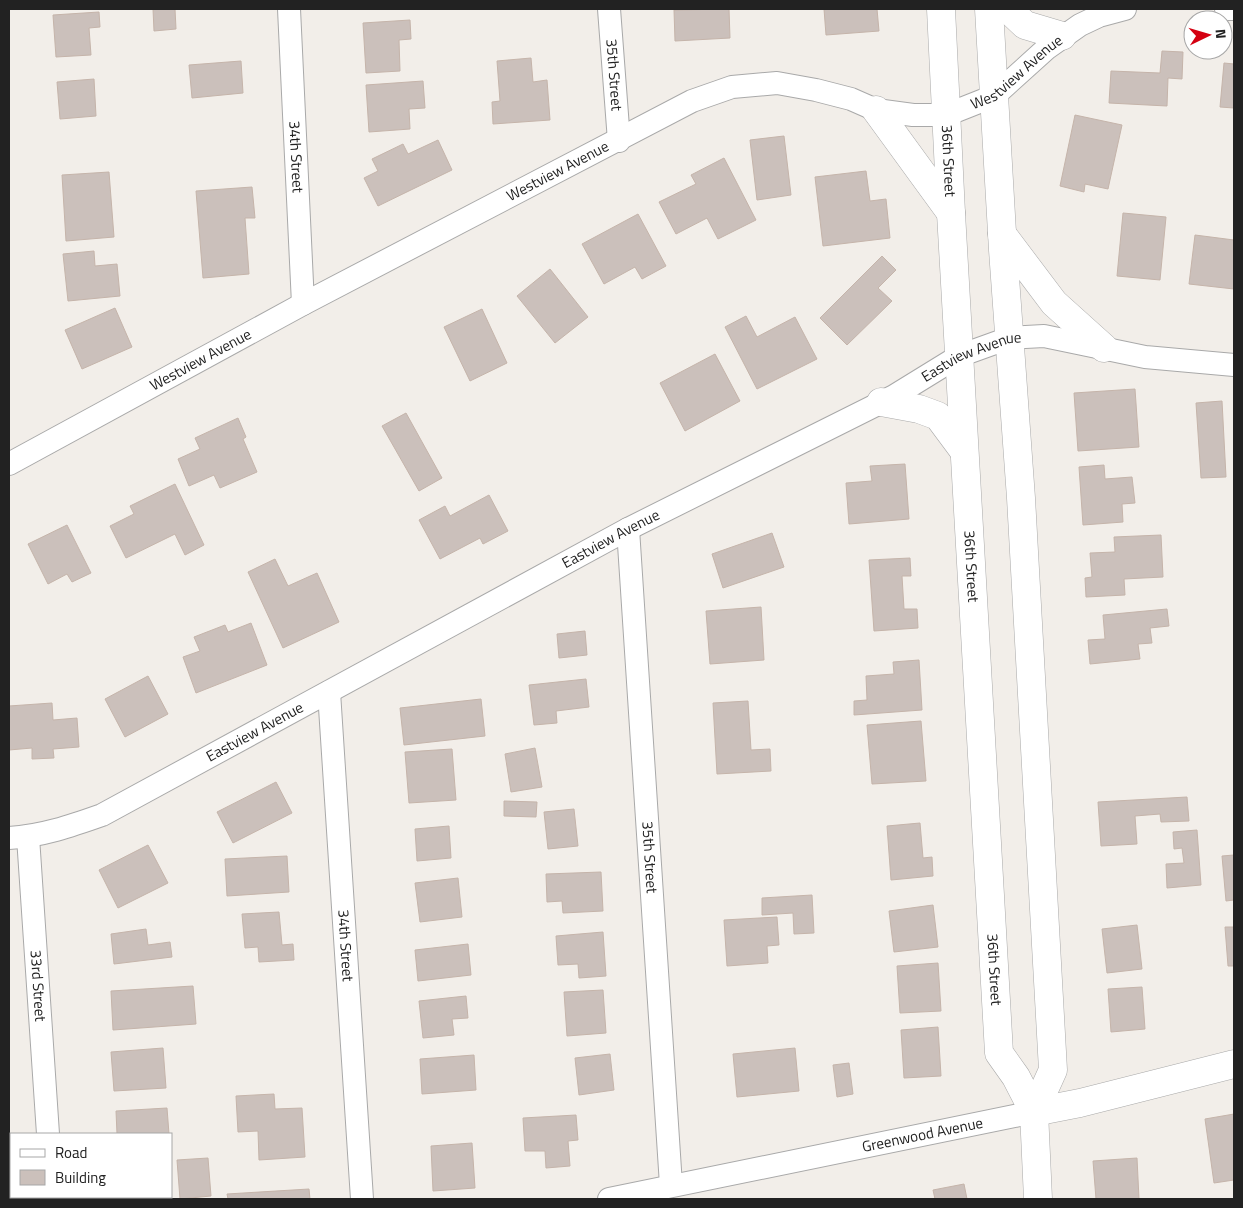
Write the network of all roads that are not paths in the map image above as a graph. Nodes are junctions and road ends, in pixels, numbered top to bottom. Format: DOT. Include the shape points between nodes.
graph roads {
  1 [pos="289,9"];
  2 [pos="609,9"];
  3 [pos="941,9"];
  4 [pos="989,9"];
  5 [pos="1008,9"];
  6 [pos="1125,9"];
  7 [pos="1226,9"];
  8 [pos="1234,9"];
  9 [pos="1062,36"];
  10 [pos="994,96"];
  11 [pos="876,110"];
  12 [pos="946,115"];
  13 [pos="618,141"];
  14 [pos="950,213"];
  15 [pos="1002,234"];
  16 [pos="303,304"];
  17 [pos="1009,338"];
  18 [pos="1104,348"];
  19 [pos="959,356"];
  20 [pos="1234,365"];
  21 [pos="881,402"];
  22 [pos="964,451"];
  23 [pos="9,464"];
  24 [pos="628,529"];
  25 [pos="329,692"];
  26 [pos="18,837"];
  27 [pos="1234,1064"];
  28 [pos="1034,1112"];
  29 [pos="48,1133"];
  30 [pos="671,1185"];
  31 [pos="362,1199"];
  32 [pos="609,1199"];
  33 [pos="1038,1199"];
  1 -- 16 [label="street, 34th Street"];
  2 -- 13 [label="street, 35th Street"];
  3 -- 12 [label="street, 36th Street"];
  4 -- 10 [label="street, 36th Street"];
  5 -- 9 [label="street" via="1025,25"];
  6 -- 9 [label="street, Westview Avenue" via="1099,16"];
  7 -- 8 [label="street"];
  9 -- 10 [label="street, Westview Avenue"];
  10 -- 12 [label="street, Westview Avenue"];
  10 -- 15 [label="street, 36th Street"];
  11 -- 12 [label="street, Westview Avenue"];
  11 -- 13 [label="street, Westview Avenue" via="851,99 777,83 732,87 692,101"];
  11 -- 14 [label="street"];
  12 -- 14 [label="street, 36th Street"];
  13 -- 16 [label="street, Westview Avenue"];
  14 -- 19 [label="street, 36th Street"];
  15 -- 17 [label="street, 36th Street"];
  15 -- 18 [label="street" via="1054,303"];
  16 -- 23 [label="street, Westview Avenue"];
  17 -- 18 [label="street, Eastview Avenue" via="1044,336"];
  17 -- 19 [label="street, Eastview Avenue"];
  17 -- 28 [label="street, 36th Street" via="1053,1070"];
  18 -- 20 [label="street, Eastview Avenue" via="1145,357"];
  19 -- 21 [label="street, Eastview Avenue"];
  19 -- 22 [label="street, 36th Street"];
  21 -- 22 [label="street" via="938,416"];
  21 -- 24 [label="street, Eastview Avenue"];
  22 -- 28 [label="street, 36th Street" via="999,1053"];
  24 -- 25 [label="street, Eastview Avenue"];
  24 -- 30 [label="street, 35th Street"];
  25 -- 26 [label="street, Eastview Avenue" via="102,815 63,829"];
  25 -- 31 [label="street, 34th Street"];
  26 -- 29 [label="street, 33rd Street"];
  27 -- 28 [label="street, Greenwood Avenue"];
  28 -- 30 [label="street, Greenwood Avenue"];
  28 -- 33 [label="street, 36th Street"];
  30 -- 32 [label="street, Greenwood Avenue"];
}
